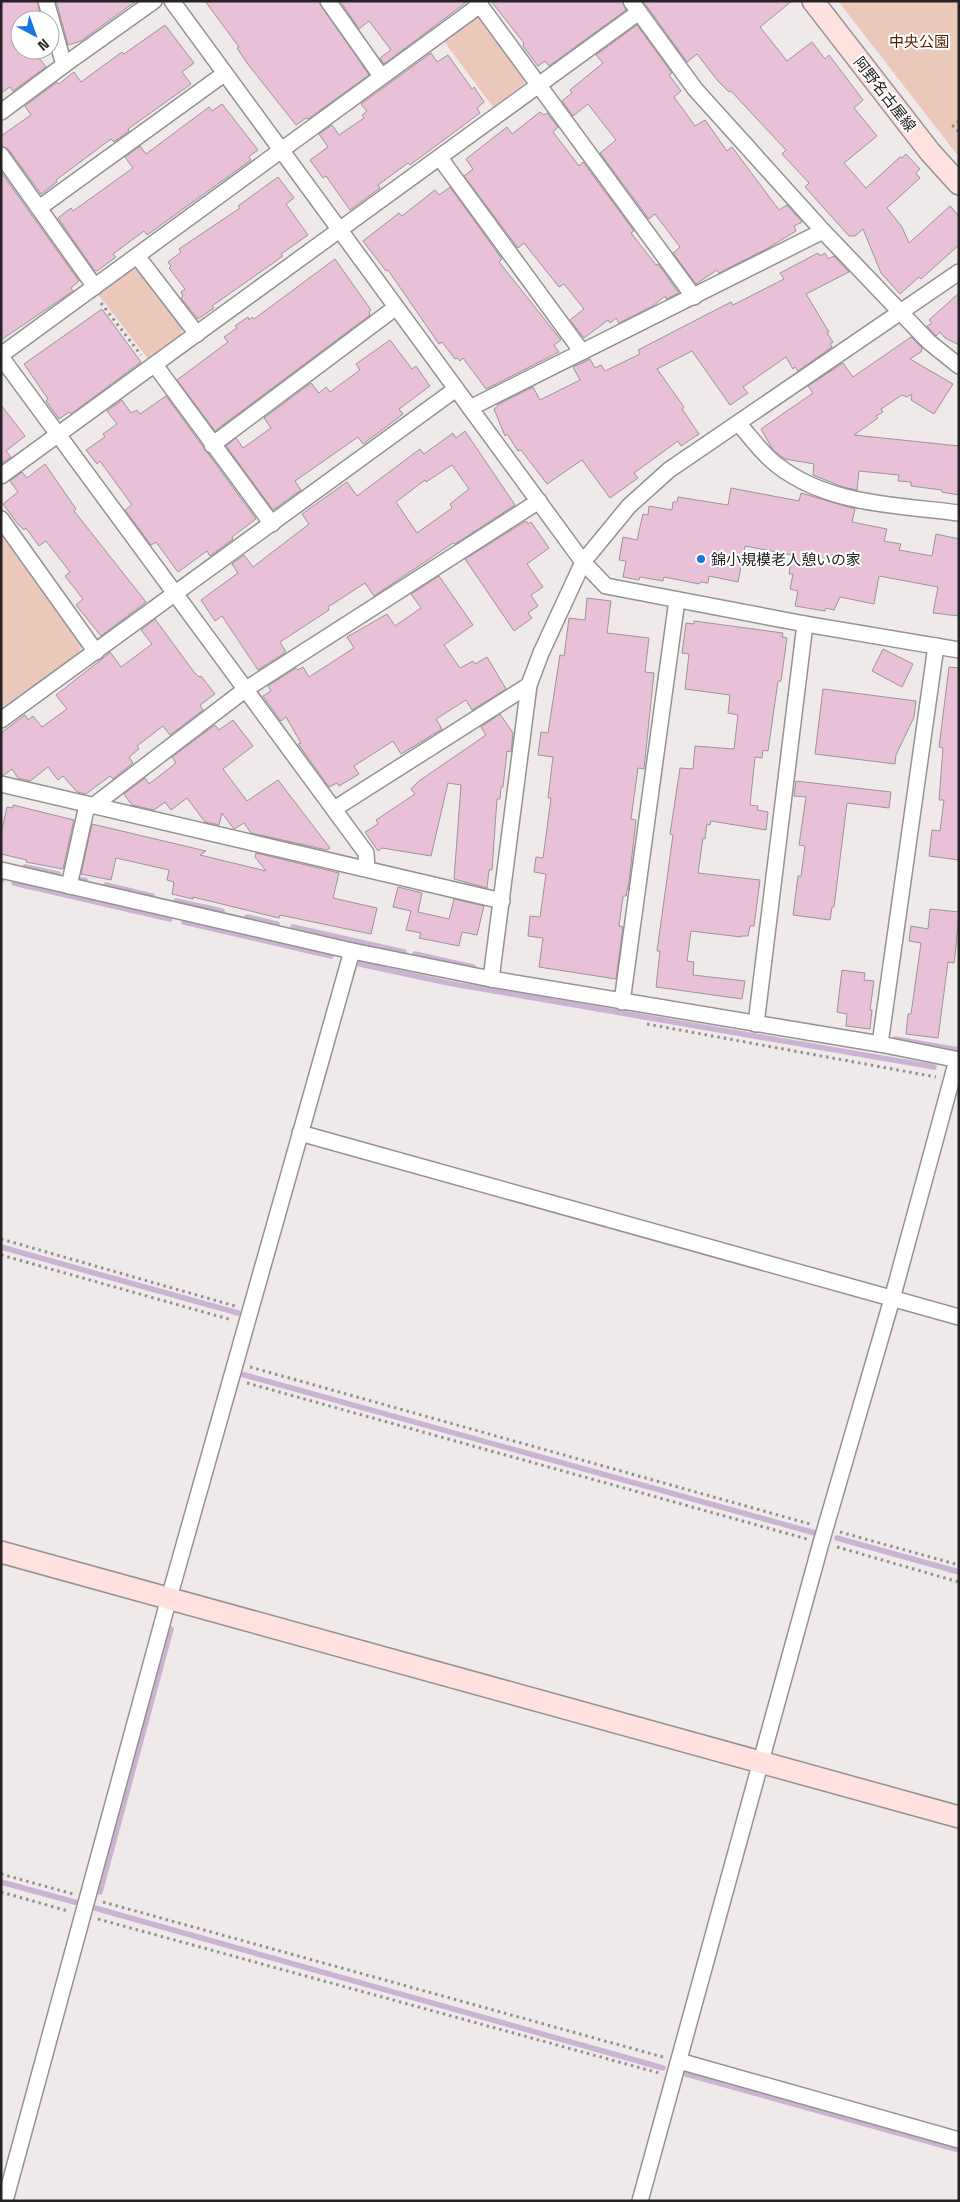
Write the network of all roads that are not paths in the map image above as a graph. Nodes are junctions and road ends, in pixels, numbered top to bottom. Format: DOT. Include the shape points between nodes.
graph roads {
  1 [pos="46,1"];
  2 [pos="154,1"];
  3 [pos="172,1"];
  4 [pos="328,1"];
  5 [pos="813,1"];
  6 [pos="478,3"];
  7 [pos="635,7"];
  8 [pos="64,65"];
  9 [pos="224,74"];
  10 [pos="381,76"];
  11 [pos="539,85"];
  12 [pos="1,112"];
  13 [pos="280,150"];
  14 [pos="1,155"];
  15 [pos="440,158"];
  16 [pos="959,184"];
  17 [pos="39,208"];
  18 [pos="339,230"];
  19 [pos="823,231"];
  20 [pos="137,256"];
  21 [pos="959,272"];
  22 [pos="93,288"];
  23 [pos="694,297"];
  24 [pos="395,308"];
  25 [pos="901,311"];
  26 [pos="196,334"];
  27 [pos="582,352"];
  28 [pos="1,356"];
  29 [pos="153,366"];
  30 [pos="959,366"];
  31 [pos="456,390"];
  32 [pos="470,408"];
  33 [pos="738,423"];
  34 [pos="59,434"];
  35 [pos="212,445"];
  36 [pos="1,476"];
  37 [pos="539,501"];
  38 [pos="959,513"];
  39 [pos="1,519"];
  40 [pos="272,524"];
  41 [pos="583,562"];
  42 [pos="176,594"];
  43 [pos="677,600"];
  44 [pos="805,624"];
  45 [pos="936,646"];
  46 [pos="959,650"];
  47 [pos="96,652"];
  48 [pos="529,685"];
  49 [pos="246,689"];
  50 [pos="1,720"];
  51 [pos="1,784"];
  52 [pos="90,805"];
  53 [pos="334,809"];
  54 [pos="367,869"];
  55 [pos="1,870"];
  56 [pos="69,886"];
  57 [pos="502,901"];
  58 [pos="352,951"];
  59 [pos="491,979"];
  60 [pos="622,1002"];
  61 [pos="756,1024"];
  62 [pos="880,1044"];
  63 [pos="958,1060"];
  64 [pos="300,1132"];
  65 [pos="892,1299"];
  66 [pos="959,1317"];
  67 [pos="1,1552"];
  68 [pos="169,1598"];
  69 [pos="760,1761"];
  70 [pos="959,1817"];
  71 [pos="679,2061"];
  72 [pos="959,2140"];
  73 [pos="5,2200"];
  74 [pos="640,2201"];
  1 -- 8 [label="street"];
  2 -- 8 [label="street"];
  3 -- 9 [label="street"];
  4 -- 10 [label="street"];
  5 -- 16 [label="street, 阿野名古屋線" via="930,152"];
  6 -- 10 [label="street"];
  6 -- 11 [label="street"];
  7 -- 11 [label="street"];
  7 -- 19 [label="street" via="695,89"];
  8 -- 12 [label="street"];
  9 -- 13 [label="street"];
  9 -- 17 [label="street"];
  10 -- 13 [label="street"];
  11 -- 15 [label="street"];
  11 -- 23 [label="street"];
  13 -- 18 [label="street"];
  13 -- 20 [label="street"];
  14 -- 17 [label="street"];
  15 -- 18 [label="street"];
  15 -- 27 [label="street"];
  17 -- 22 [label="street"];
  18 -- 24 [label="street"];
  18 -- 26 [label="street"];
  19 -- 23 [label="street"];
  19 -- 25 [label="street"];
  20 -- 22 [label="street"];
  20 -- 26 [label="street"];
  21 -- 25 [label="street"];
  22 -- 28 [label="street"];
  23 -- 27 [label="street"];
  24 -- 31 [label="street"];
  24 -- 35 [label="street"];
  25 -- 30 [label="street" via="929,342"];
  25 -- 33 [label="street"];
  26 -- 29 [label="street"];
  27 -- 32 [label="street"];
  28 -- 34 [label="street"];
  29 -- 34 [label="street"];
  29 -- 35 [label="street"];
  31 -- 32 [label="street"];
  31 -- 40 [label="street"];
  32 -- 37 [label="street"];
  33 -- 38 [label="street" via="775,464 805,484 847,498"];
  33 -- 41 [label="street" via="669,470 629,506"];
  34 -- 36 [label="street"];
  34 -- 42 [label="street"];
  35 -- 40 [label="street"];
  37 -- 41 [label="street"];
  37 -- 49 [label="street"];
  39 -- 47 [label="street"];
  40 -- 42 [label="street"];
  41 -- 43 [label="street" via="606,586"];
  41 -- 48 [label="street"];
  42 -- 47 [label="street"];
  42 -- 49 [label="street"];
  43 -- 44 [label="street"];
  43 -- 60 [label="street"];
  44 -- 45 [label="street"];
  44 -- 61 [label="street"];
  45 -- 46 [label="street"];
  45 -- 62 [label="street"];
  47 -- 50 [label="street"];
  48 -- 53 [label="street"];
  48 -- 57 [label="street"];
  49 -- 52 [label="street"];
  49 -- 53 [label="street"];
  51 -- 52 [label="street"];
  52 -- 54 [label="street"];
  52 -- 56 [label="street"];
  53 -- 54 [label="street" via="366,853"];
  54 -- 57 [label="street"];
  55 -- 56 [label="street"];
  56 -- 58 [label="street"];
  57 -- 59 [label="street"];
  58 -- 59 [label="street"];
  58 -- 64 [label="street"];
  59 -- 60 [label="street"];
  60 -- 61 [label="street"];
  61 -- 62 [label="street"];
  62 -- 63 [label="street"];
  63 -- 65 [label="street"];
  64 -- 65 [label="street"];
  64 -- 68 [label="street"];
  65 -- 66 [label="street"];
  65 -- 69 [label="street"];
  67 -- 68 [label="street"];
  68 -- 69 [label="street"];
  68 -- 73 [label="street"];
  69 -- 70 [label="street"];
  69 -- 71 [label="street"];
  71 -- 72 [label="street"];
  71 -- 74 [label="street"];
}
